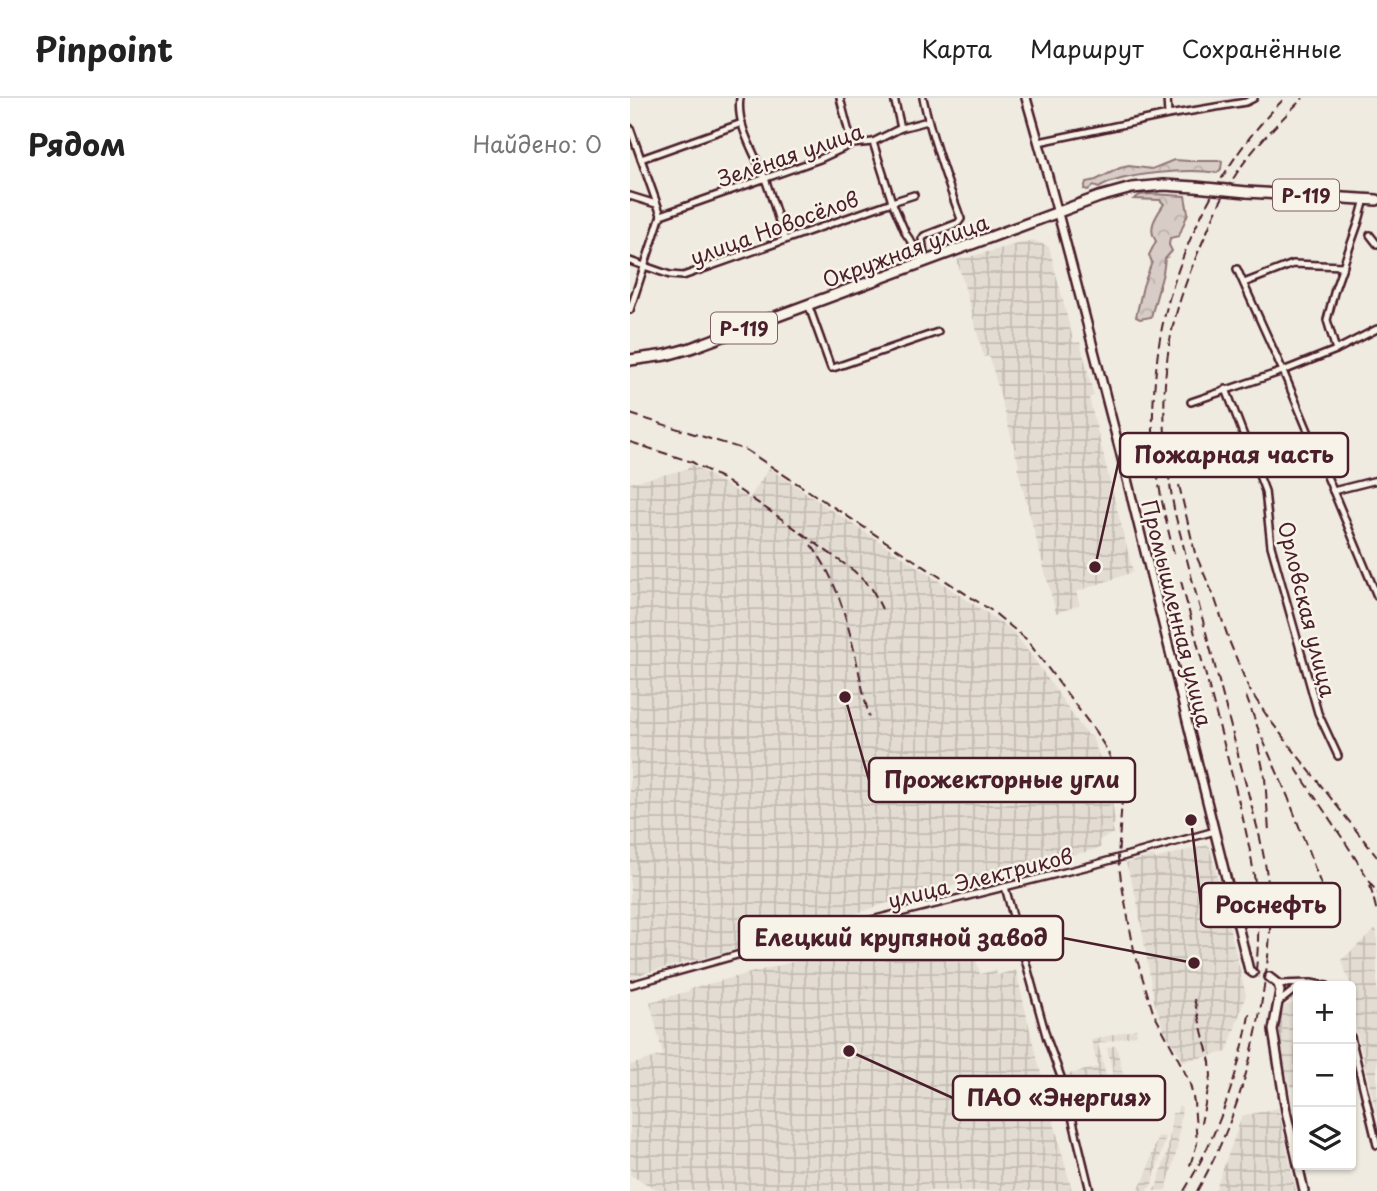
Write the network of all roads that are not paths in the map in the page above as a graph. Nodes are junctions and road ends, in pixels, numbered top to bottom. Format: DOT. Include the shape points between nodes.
graph roads {
  1 [pos="740,98"];
  2 [pos="840,98"];
  3 [pos="894,98"];
  4 [pos="923,98"];
  5 [pos="1026,98"];
  6 [pos="1167,98"];
  7 [pos="1254,98"];
  8 [pos="1168,115"];
  9 [pos="928,121"];
  10 [pos="741,123"];
  11 [pos="630,128"];
  12 [pos="901,128"];
  13 [pos="873,142"];
  14 [pos="1039,142"];
  15 [pos="852,144"];
  16 [pos="641,159"];
  17 [pos="764,178"];
  18 [pos="914,195"];
  19 [pos="630,196"];
  20 [pos="1365,198"];
  21 [pos="1377,200"];
  22 [pos="892,202"];
  23 [pos="656,204"];
  24 [pos="1058,211"];
  25 [pos="661,215"];
  26 [pos="1370,235"];
  27 [pos="785,240"];
  28 [pos="1377,244"];
  29 [pos="630,261"];
  30 [pos="925,261"];
  31 [pos="645,265"];
  32 [pos="1344,266"];
  33 [pos="1237,269"];
  34 [pos="1244,283"];
  35 [pos="808,304"];
  36 [pos="630,310"];
  37 [pos="1377,328"];
  38 [pos="938,332"];
  39 [pos="1336,350"];
  40 [pos="630,360"];
  41 [pos="1283,371"];
  42 [pos="1226,389"];
  43 [pos="1191,402"];
  44 [pos="1377,480"];
  45 [pos="1334,491"];
  46 [pos="1377,596"];
  47 [pos="1338,756"];
  48 [pos="1215,831"];
  49 [pos="1005,887"];
  50 [pos="1253,973"];
  51 [pos="1269,977"];
  52 [pos="1278,984"];
  53 [pos="1293,984"];
  54 [pos="630,985"];
  55 [pos="1293,990"];
  56 [pos="1279,1002"];
  57 [pos="1353,1044"];
  58 [pos="1377,1144"];
  59 [pos="1090,1191"];
  60 [pos="1304,1191"];
  1 -- 10 [label="street"];
  2 -- 15 [label="street"];
  3 -- 12 [label="street"];
  4 -- 9 [label="street"];
  5 -- 14 [label="street, Промышленная улица"];
  6 -- 8 [label="street"];
  7 -- 8 [label="street"];
  8 -- 14 [label="street"];
  9 -- 12 [label="street, Зелёная улица"];
  9 -- 30 [label="street" via="961,219 924,236"];
  10 -- 16 [label="street"];
  10 -- 17 [label="street"];
  11 -- 16 [label="street"];
  12 -- 13 [label="street, Зелёная улица"];
  13 -- 15 [label="street, Зелёная улица"];
  13 -- 22 [label="street"];
  14 -- 24 [label="street, Промышленная улица"];
  15 -- 17 [label="street, Зелёная улица"];
  16 -- 23 [label="street"];
  17 -- 25 [label="street, Зелёная улица"];
  17 -- 27 [label="street"];
  18 -- 22 [label="street, улица Новосёлов"];
  19 -- 23 [label="street"];
  20 -- 21 [label="highway, Р-119"];
  20 -- 24 [label="highway, Окружная улица / Р-119, bridge" via="1164,185 1132,188"];
  20 -- 32 [label="street"];
  22 -- 27 [label="street, улица Новосёлов"];
  22 -- 30 [label="street"];
  23 -- 25 [label="street"];
  24 -- 30 [label="highway, Окружная улица / Р-119"];
  24 -- 48 [label="street, Промышленная улица"];
  25 -- 31 [label="street"];
  26 -- 28 [label="street"];
  27 -- 31 [label="street, улица Новосёлов" via="683,276"];
  29 -- 31 [label="street, улица Новосёлов"];
  30 -- 35 [label="highway, Окружная улица / Р-119"];
  31 -- 36 [label="street"];
  32 -- 34 [label="street" via="1293,264"];
  32 -- 39 [label="street" via="1327,320"];
  33 -- 34 [label="street"];
  34 -- 41 [label="street"];
  35 -- 38 [label="street" via="831,368"];
  35 -- 40 [label="highway, Окружная улица / Р-119" via="691,348"];
  37 -- 39 [label="street"];
  39 -- 41 [label="street"];
  41 -- 42 [label="street"];
  41 -- 45 [label="street"];
  42 -- 43 [label="street"];
  42 -- 47 [label="street, Орловская улица" via="1265,491 1271,546 1318,713"];
  44 -- 45 [label="street"];
  45 -- 46 [label="street"];
  48 -- 49 [label="street, улица Электриков"];
  48 -- 50 [label="street, Промышленная улица"];
  49 -- 54 [label="street, улица Электриков"];
  49 -- 59 [label="street" via="1065,1088"];
  51 -- 52 [label="street"];
  52 -- 53 [label="street"];
  52 -- 56 [label="street"];
  55 -- 56 [label="street"];
  56 -- 60 [label="street" via="1273,1030 1279,1076"];
  57 -- 58 [label="street"];
}
